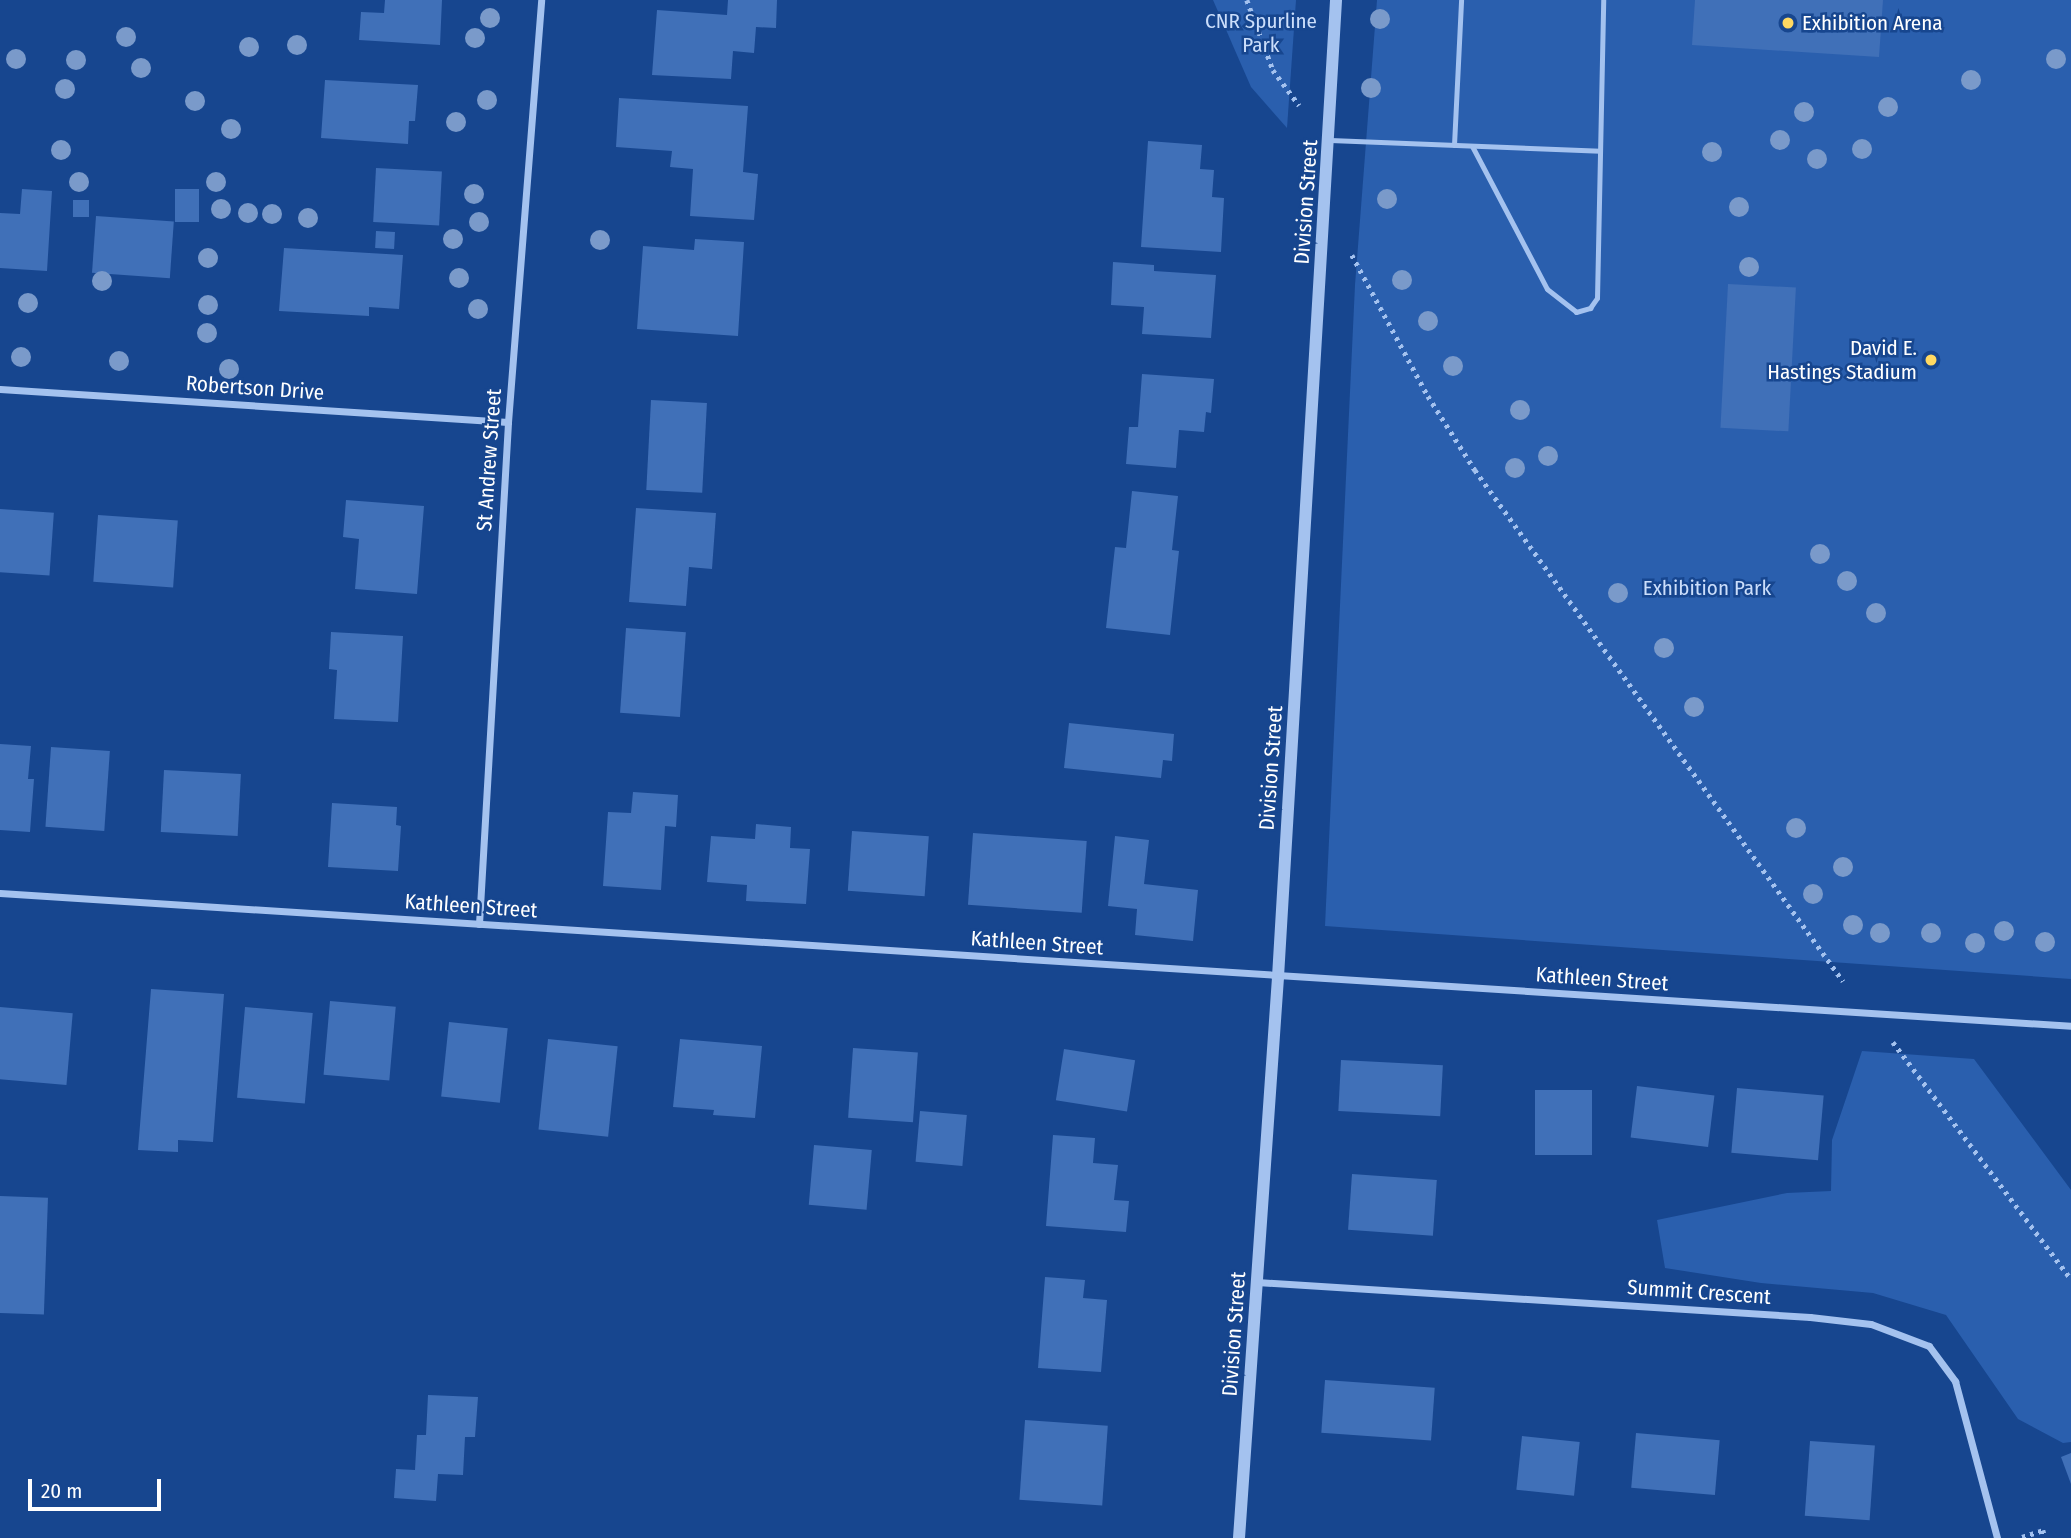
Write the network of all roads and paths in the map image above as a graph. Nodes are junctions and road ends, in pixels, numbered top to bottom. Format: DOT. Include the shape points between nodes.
graph roads {
  1 [pos="541,0"];
  2 [pos="1247,0"];
  3 [pos="1336,0"];
  4 [pos="1461,0"];
  5 [pos="1602,0"];
  6 [pos="1273,70"];
  7 [pos="1330,139"];
  8 [pos="1454,145"];
  9 [pos="1472,146"];
  10 [pos="1600,151"];
  11 [pos="1350,252"];
  12 [pos="0,389"];
  13 [pos="508,422"];
  14 [pos="0,893"];
  15 [pos="479,924"];
  16 [pos="1278,977"];
  17 [pos="1843,981"];
  18 [pos="2071,1026"];
  19 [pos="1892,1042"];
  20 [pos="2071,1279"];
  21 [pos="1257,1282"];
  22 [pos="1239,1538"];
  23 [pos="1997,1538"];
  24 [pos="2017,1538"];
  25 [pos="2045,1538"];
  1 -- 13 [label="street, St Andrew Street"];
  2 -- 6 [label="path"];
  3 -- 7 [label="street, Division Street"];
  4 -- 8 [label="lane"];
  5 -- 10 [label="lane"];
  7 -- 8 [label="lane"];
  7 -- 16 [label="street, Division Street"];
  8 -- 9 [label="lane"];
  9 -- 10 [label="lane"];
  9 -- 10 [label="lane" via="1547,289 1576,312 1590,308 1597,298"];
  11 -- 17 [label="path" via="1428,396 1475,470"];
  12 -- 13 [label="street, Robertson Drive"];
  13 -- 15 [label="street, St Andrew Street"];
  14 -- 15 [label="street, Kathleen Street"];
  15 -- 16 [label="street, Kathleen Street"];
  16 -- 18 [label="street, Kathleen Street"];
  16 -- 21 [label="street, Division Street"];
  19 -- 20 [label="path"];
  21 -- 22 [label="street, Division Street"];
  21 -- 23 [label="street, Summit Crescent" via="1871,1324 1929,1346 1955,1381"];
  24 -- 25 [label="path" via="2043,1530"];
}
